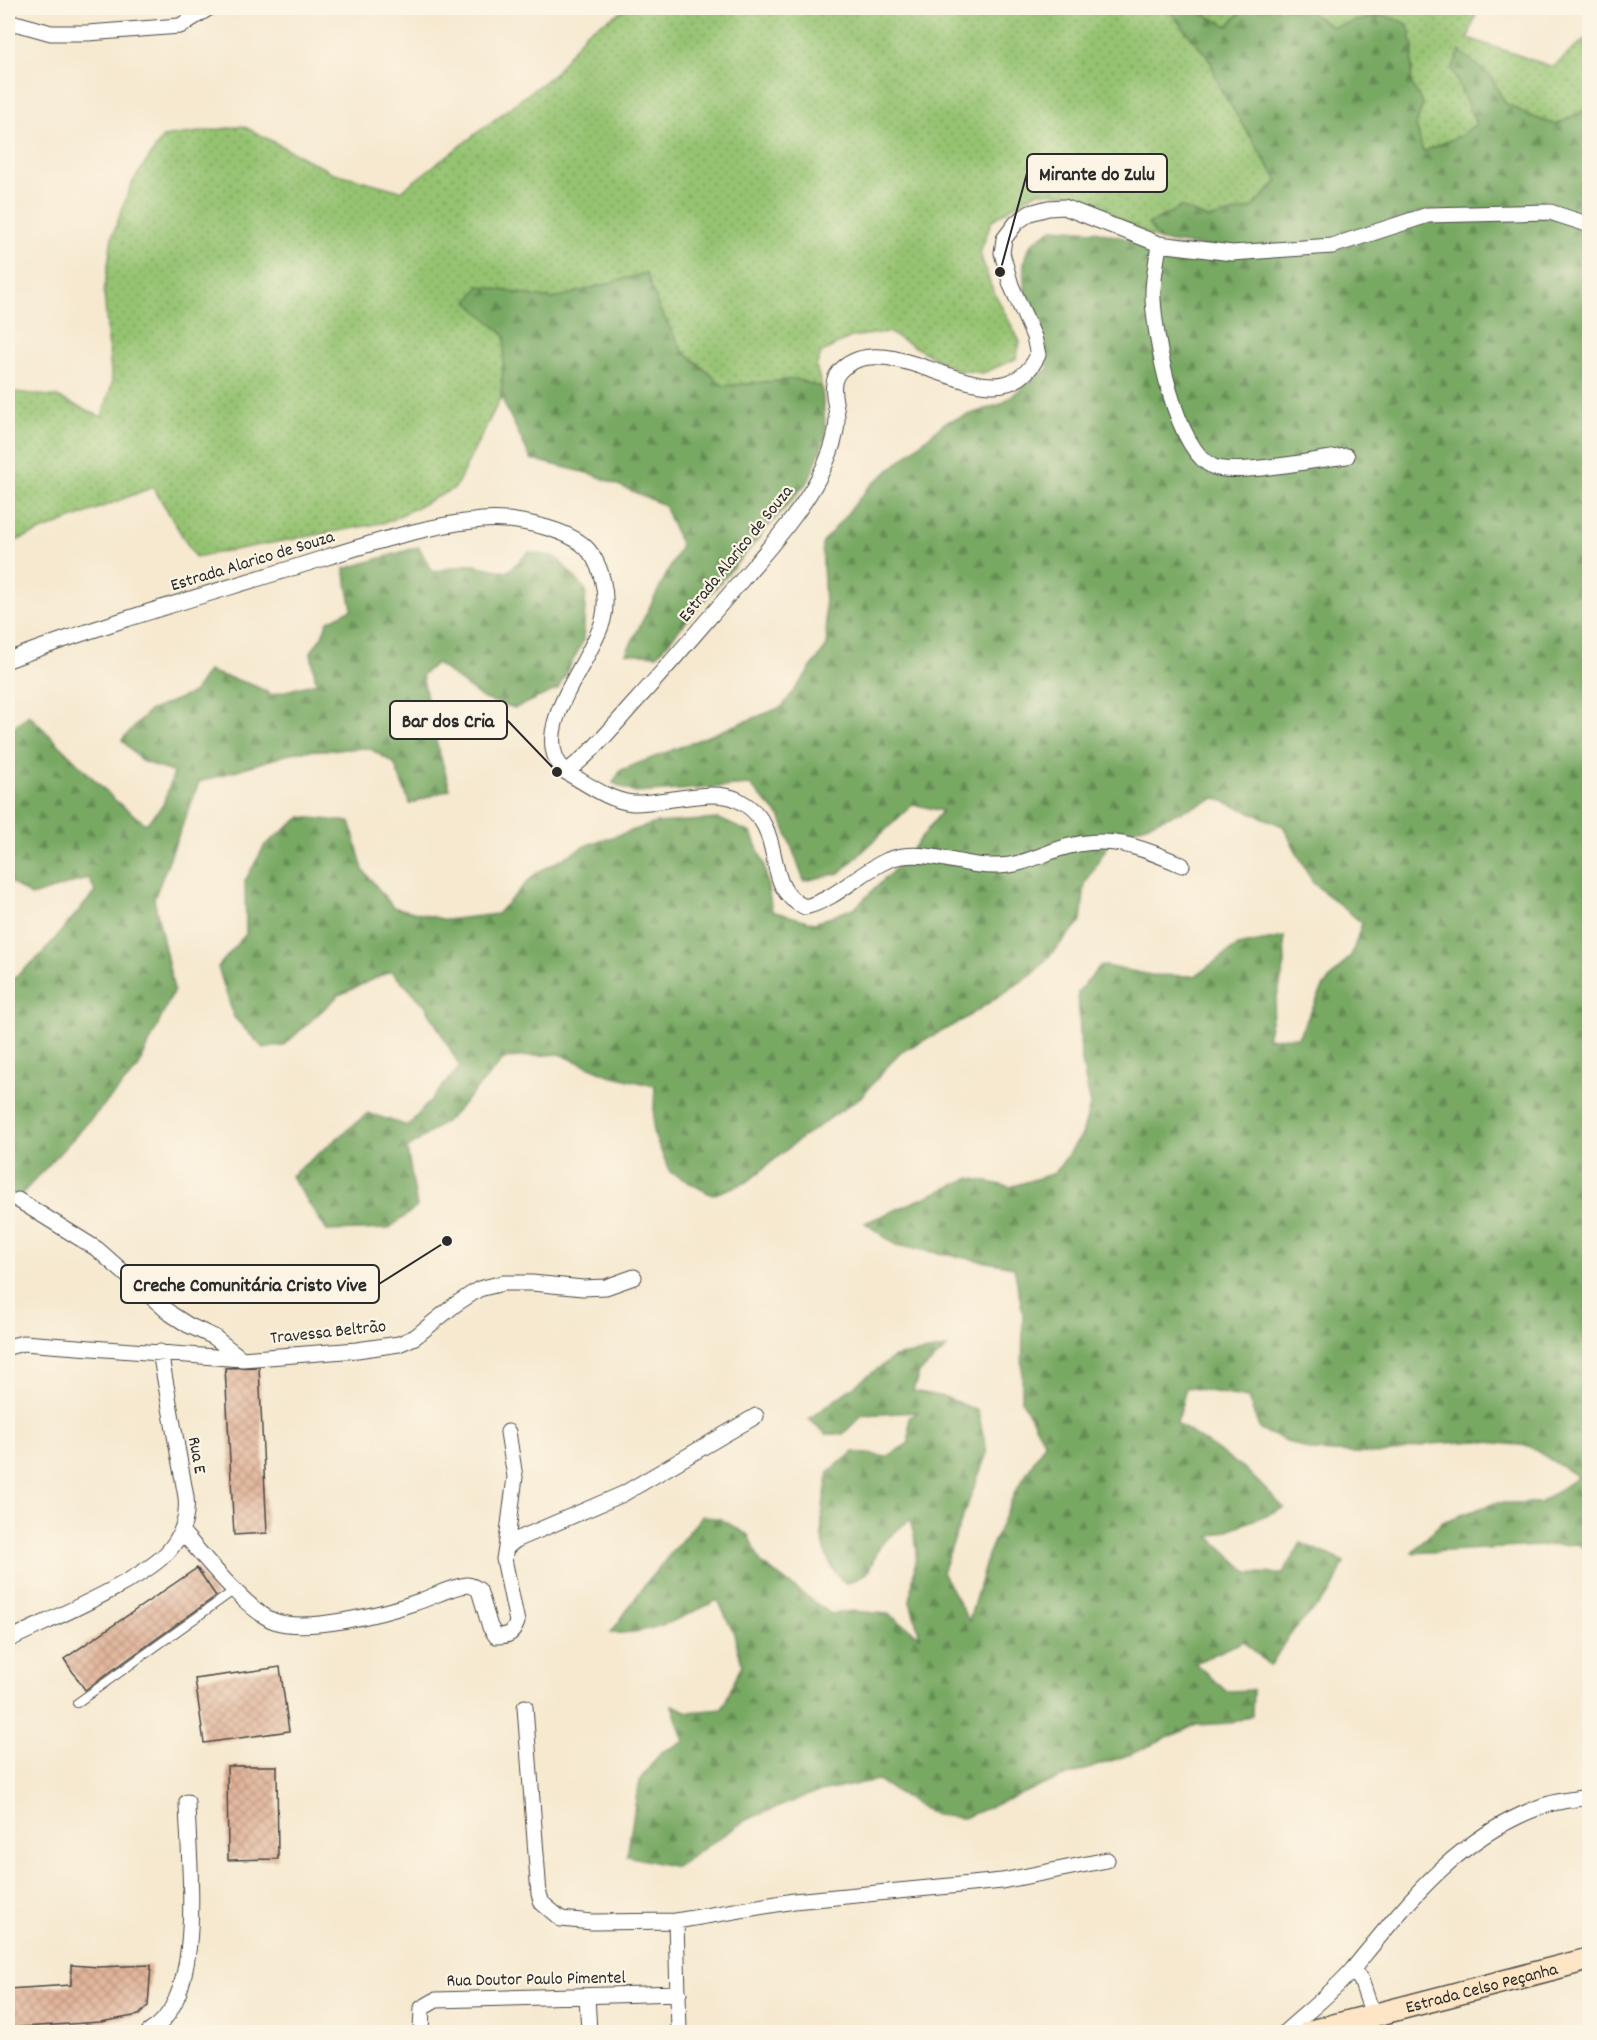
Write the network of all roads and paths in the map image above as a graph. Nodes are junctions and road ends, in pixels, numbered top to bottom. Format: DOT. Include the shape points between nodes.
graph roads {
  1 [pos="209,8"];
  2 [pos="8,24"];
  3 [pos="1590,225"];
  4 [pos="1159,244"];
  5 [pos="1347,456"];
  6 [pos="8,660"];
  7 [pos="566,772"];
  8 [pos="1182,865"];
  9 [pos="18,1200"];
  10 [pos="634,1277"];
  11 [pos="8,1347"];
  12 [pos="160,1352"];
  13 [pos="242,1359"];
  14 [pos="756,1416"];
  15 [pos="508,1432"];
  16 [pos="182,1532"];
  17 [pos="506,1548"];
  18 [pos="236,1589"];
  19 [pos="8,1640"];
  20 [pos="77,1703"];
  21 [pos="525,1707"];
  22 [pos="1590,1797"];
  23 [pos="187,1802"];
  24 [pos="1107,1860"];
  25 [pos="676,1921"];
  26 [pos="1590,1959"];
  27 [pos="1352,1970"];
  28 [pos="679,1994"];
  29 [pos="587,1996"];
  30 [pos="1373,2015"];
  31 [pos="148,2032"];
  32 [pos="421,2032"];
  33 [pos="589,2032"];
  34 [pos="680,2032"];
  35 [pos="1286,2032"];
  36 [pos="1309,2032"];
  1 -- 2 [label="street" via="180,26 51,33"];
  3 -- 4 [label="street, Estrada Alarico de Souza" via="1550,212 1443,214 1414,219 1332,246 1232,253"];
  4 -- 5 [label="street" via="1152,297 1157,337 1178,418 1186,438 1199,454 1214,467 1236,470"];
  4 -- 7 [label="street, Estrada Alarico de Souza" via="1064,207 1030,213 1004,239 1002,253 1038,355 1025,374 1007,383 984,385 884,356 864,357 843,368 833,387 837,420 834,440 819,478 804,502 666,668 587,756"];
  6 -- 7 [label="street, Estrada Alarico de Souza" via="154,610 416,533 485,519 528,524 560,532 583,545 596,562 605,591 603,620 561,705 553,730 551,745 558,765"];
  7 -- 8 [label="street" via="608,796 631,803 716,796 736,799 764,822 783,892 790,901 805,907 834,895 888,861 919,855 995,867 1082,842 1105,841 1135,845"];
  9 -- 13 [label="street" via="97,1249 171,1314 214,1337"];
  10 -- 13 [label="street, Travessa Beltrão" via="606,1287 503,1283 479,1289 415,1337 399,1344"];
  11 -- 12 [label="street, Travessa Beltrão" via="23,1343"];
  12 -- 13 [label="street, Travessa Beltrão"];
  12 -- 16 [label="street, Rua E" via="186,1497"];
  14 -- 17 [label="street" via="623,1494 516,1540"];
  15 -- 17 [label="street" via="515,1477"];
  16 -- 18 [label="street"];
  16 -- 19 [label="street, Rua E" via="162,1558 136,1576"];
  17 -- 18 [label="street" via="504,1559 517,1622 507,1636 496,1636 490,1627 479,1590 474,1586 459,1587 359,1618 308,1624 274,1621 251,1606"];
  18 -- 20 [label="lane"];
  21 -- 25 [label="street" via="542,1903 561,1919"];
  22 -- 27 [label="street" via="1542,1806 1473,1843 1422,1886"];
  23 -- 31 [label="street" via="187,1972 174,2006 158,2027"];
  24 -- 25 [label="street" via="1002,1881 794,1901"];
  25 -- 28 [label="street"];
  26 -- 30 [label="main road, Estrada Celso Peçanha"];
  27 -- 30 [label="street" via="1361,1980"];
  27 -- 35 [label="street"];
  28 -- 29 [label="street, Rua Doutor Paulo Pimentel"];
  28 -- 34 [label="street"];
  29 -- 32 [label="street, Rua Doutor Paulo Pimentel" via="436,2000 422,2008"];
  29 -- 33 [label="street"];
  30 -- 36 [label="main road, Estrada Celso Peçanha"];
}
